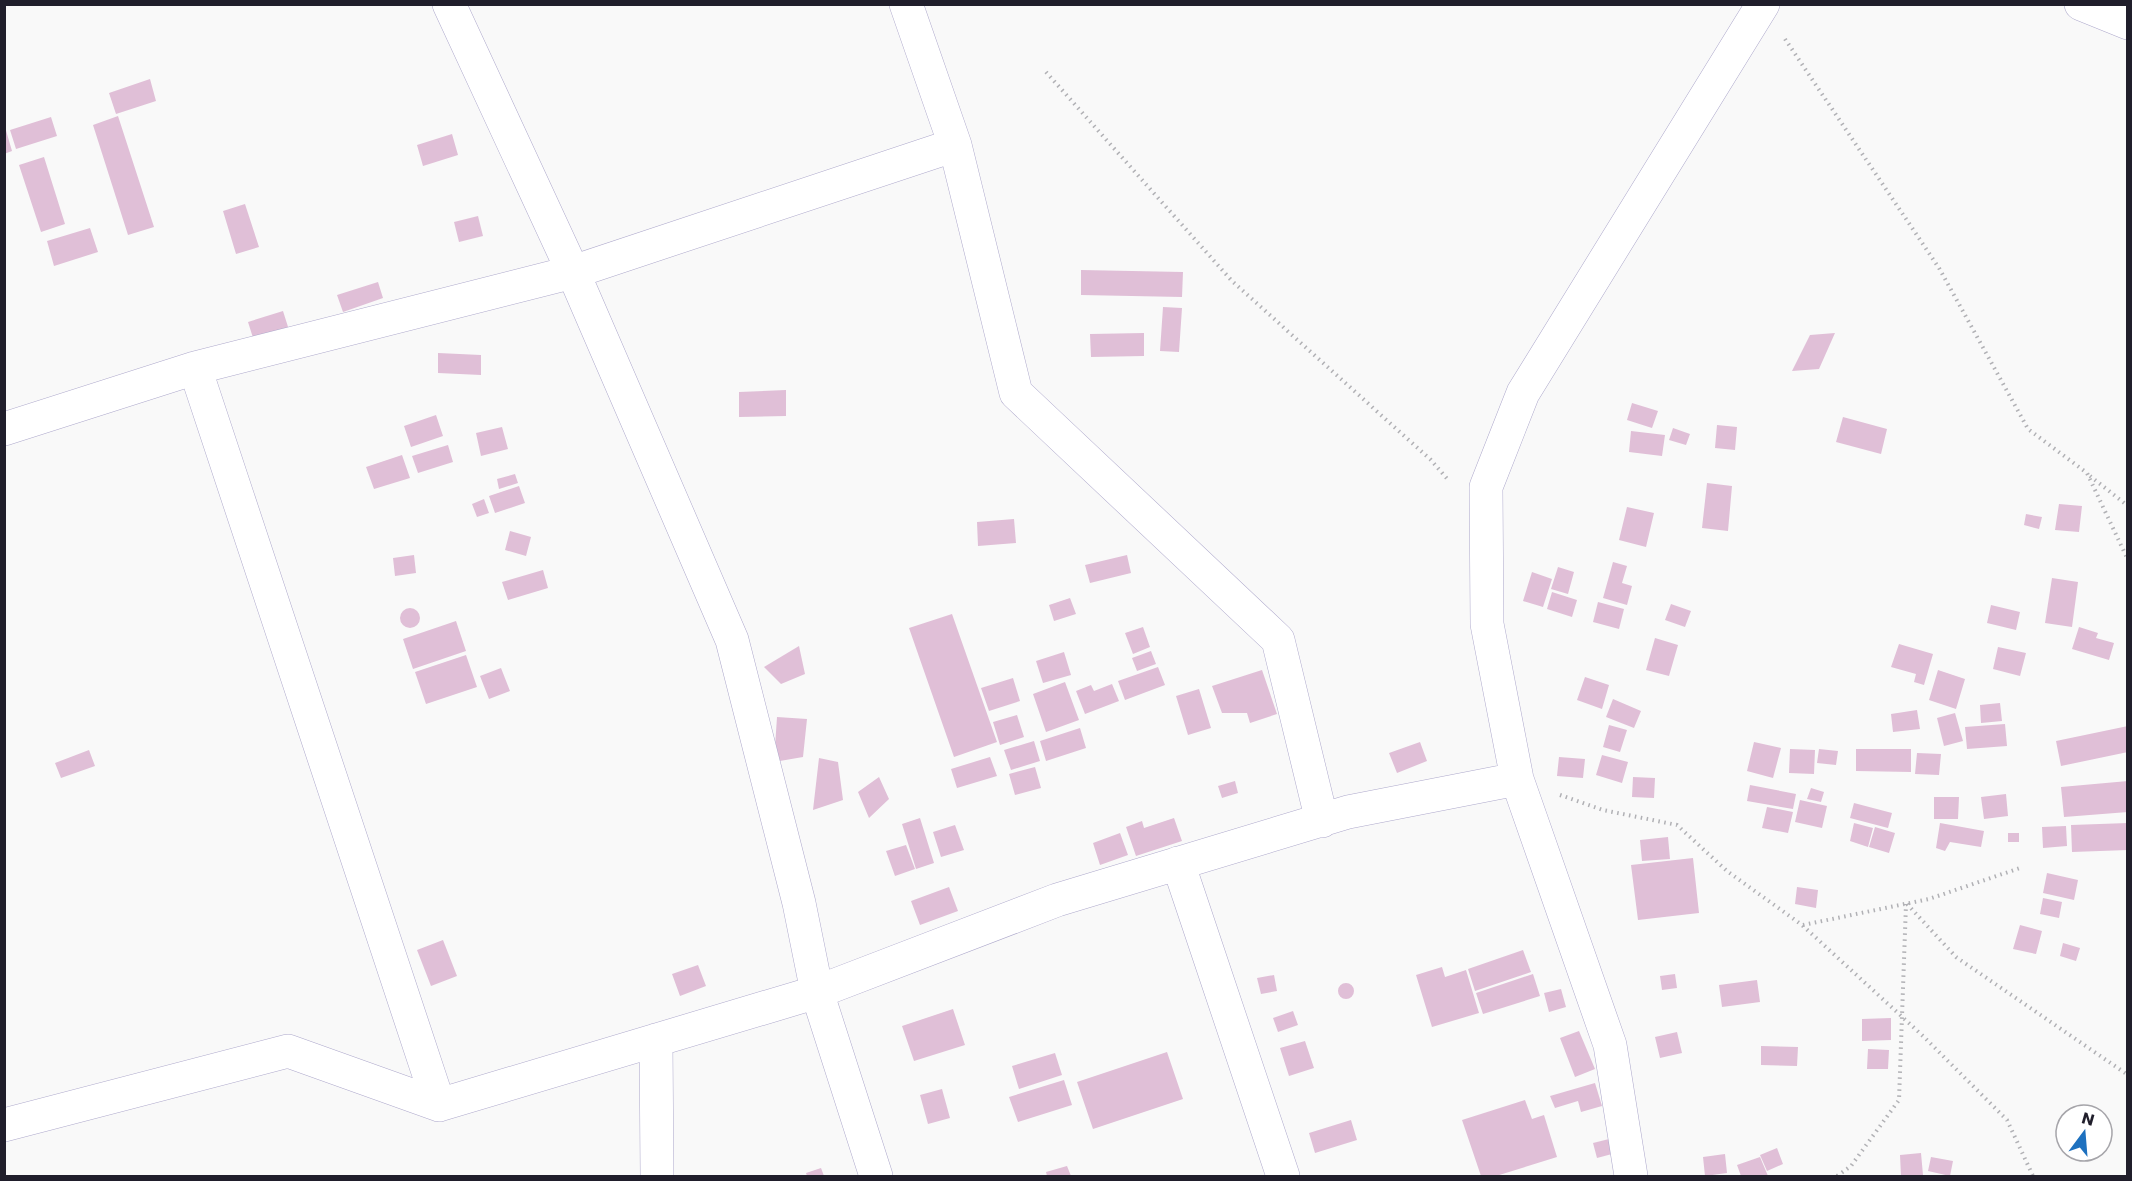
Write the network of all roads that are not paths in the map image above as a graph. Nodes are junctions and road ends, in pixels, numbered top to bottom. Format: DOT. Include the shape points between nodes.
graph roads {
  1 [pos="449,4"];
  2 [pos="906,4"];
  3 [pos="2081,4"];
  4 [pos="1763,5"];
  5 [pos="2127,23"];
  6 [pos="955,145"];
  7 [pos="573,272"];
  8 [pos="195,368"];
  9 [pos="4,429"];
  10 [pos="1517,779"];
  11 [pos="1322,820"];
  12 [pos="1178,863"];
  13 [pos="817,992"];
  14 [pos="656,1040"];
  15 [pos="439,1106"];
  16 [pos="4,1125"];
  17 [pos="657,1176"];
  18 [pos="876,1176"];
  19 [pos="1283,1176"];
  20 [pos="1631,1176"];
  1 -- 7 [label="street"];
  2 -- 6 [label="street"];
  3 -- 5 [label="street"];
  4 -- 10 [label="street" via="1523,393 1485,487 1487,624"];
  6 -- 7 [label="street"];
  6 -- 11 [label="street" via="1016,393 1278,640"];
  7 -- 8 [label="street"];
  7 -- 13 [label="street" via="732,640 800,903"];
  8 -- 9 [label="street"];
  8 -- 15 [label="street"];
  10 -- 11 [label="street"];
  10 -- 20 [label="street" via="1610,1045"];
  11 -- 12 [label="street"];
  12 -- 13 [label="street" via="1057,900"];
  12 -- 19 [label="street"];
  13 -- 14 [label="street"];
  13 -- 18 [label="street"];
  14 -- 15 [label="street"];
  14 -- 17 [label="street"];
  15 -- 16 [label="street" via="288,1051"];
}
